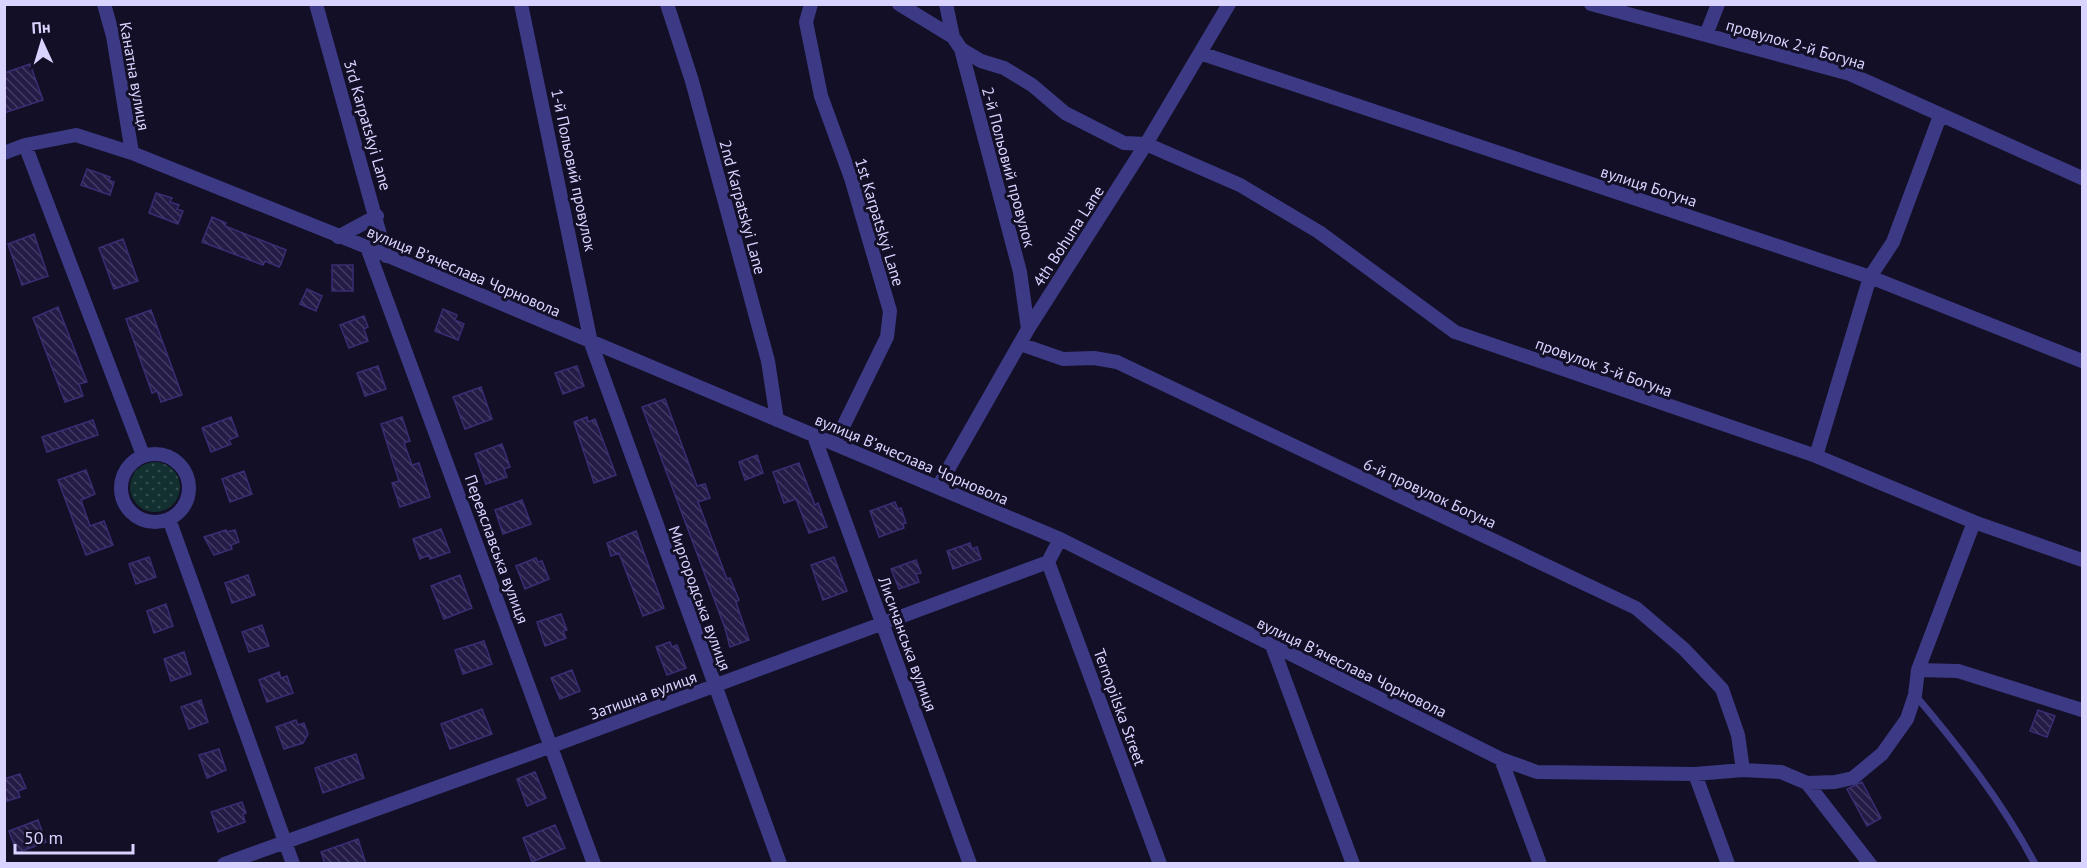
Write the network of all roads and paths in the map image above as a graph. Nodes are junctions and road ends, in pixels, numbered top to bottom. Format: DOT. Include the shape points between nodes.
graph roads {
  1 [pos="104,4"];
  2 [pos="316,4"];
  3 [pos="521,4"];
  4 [pos="667,4"];
  5 [pos="812,4"];
  6 [pos="899,4"];
  7 [pos="946,4"];
  8 [pos="1229,4"];
  9 [pos="1591,4"];
  10 [pos="1718,4"];
  11 [pos="1706,35"];
  12 [pos="953,37"];
  13 [pos="961,49"];
  14 [pos="1200,53"];
  15 [pos="1940,116"];
  16 [pos="1146,144"];
  17 [pos="25,145"];
  18 [pos="4,153"];
  19 [pos="132,153"];
  20 [pos="2082,178"];
  21 [pos="376,216"];
  22 [pos="338,237"];
  23 [pos="367,248"];
  24 [pos="386,256"];
  25 [pos="1870,277"];
  26 [pos="1028,329"];
  27 [pos="591,343"];
  28 [pos="1020,344"];
  29 [pos="2082,361"];
  30 [pos="777,420"];
  31 [pos="814,436"];
  32 [pos="835,443"];
  33 [pos="143,455"];
  34 [pos="1816,456"];
  35 [pos="938,488"];
  36 [pos="169,519"];
  37 [pos="1974,522"];
  38 [pos="1060,540"];
  39 [pos="2082,560"];
  40 [pos="1048,562"];
  41 [pos="883,622"];
  42 [pos="1274,648"];
  43 [pos="1918,670"];
  44 [pos="714,686"];
  45 [pos="1916,695"];
  46 [pos="2082,710"];
  47 [pos="552,746"];
  48 [pos="1501,759"];
  49 [pos="1743,770"];
  50 [pos="1695,774"];
  51 [pos="1807,783"];
  52 [pos="285,841"];
  53 [pos="224,864"];
  54 [pos="293,864"];
  55 [pos="594,864"];
  56 [pos="780,864"];
  57 [pos="970,864"];
  58 [pos="1160,864"];
  59 [pos="1353,864"];
  60 [pos="1540,864"];
  61 [pos="1728,864"];
  62 [pos="1870,864"];
  63 [pos="2035,864"];
  1 -- 19 [label="street, Канатна вулиця"];
  2 -- 21 [label="street, 3rd Karpatskyi Lane"];
  3 -- 27 [label="street, 1-й Польовий провулок"];
  4 -- 30 [label="street, 2nd Karpatskyi Lane" via="692,81 768,361"];
  5 -- 32 [label="street, 1st Karpatskyi Lane" via="806,22 820,96 851,178 890,311 887,337"];
  6 -- 12 [label="street"];
  7 -- 12 [label="street"];
  8 -- 14 [label="street, 4th Bohuna Lane"];
  9 -- 11 [label="street, провулок 2-й Богуна"];
  10 -- 11 [label="street"];
  11 -- 15 [label="street, провулок 2-й Богуна" via="1850,74"];
  12 -- 13 [label="street"];
  13 -- 16 [label="street, провулок 3-й Богуна" via="1004,68 1065,113 1124,143"];
  13 -- 26 [label="street, 2-й Польовий провулок" via="1020,272"];
  14 -- 16 [label="street, 4th Bohuna Lane"];
  14 -- 25 [label="street, вулиця Богуна"];
  15 -- 20 [label="street, провулок 2-й Богуна"];
  15 -- 25 [label="street" via="1893,242"];
  16 -- 26 [label="street, 4th Bohuna Lane"];
  16 -- 34 [label="street, провулок 3-й Богуна" via="1240,185 1319,232 1455,332"];
  17 -- 18 [label="street, вулиця Вʼячеслава Чорновола"];
  17 -- 19 [label="street, вулиця Вʼячеслава Чорновола" via="76,135"];
  17 -- 33 [label="street"];
  19 -- 22 [label="street, вулиця Вʼячеслава Чорновола"];
  21 -- 22 [label="street"];
  21 -- 24 [label="street, 3rd Karpatskyi Lane"];
  22 -- 23 [label="street, вулиця Вʼячеслава Чорновола"];
  23 -- 24 [label="street, вулиця Вʼячеслава Чорновола"];
  23 -- 47 [label="street, Переяславська вулиця"];
  24 -- 27 [label="street, вулиця Вʼячеслава Чорновола"];
  25 -- 29 [label="street, вулиця Богуна"];
  25 -- 34 [label="street"];
  26 -- 28 [label="street, 4th Bohuna Lane"];
  27 -- 30 [label="street, вулиця Вʼячеслава Чорновола"];
  27 -- 44 [label="street, Миргородська вулиця"];
  28 -- 35 [label="street, 4th Bohuna Lane"];
  28 -- 49 [label="street, 6-й провулок Богуна" via="1063,359 1117,362 1636,608 1684,649 1722,689 1738,735"];
  30 -- 31 [label="street, вулиця Вʼячеслава Чорновола"];
  31 -- 32 [label="street, вулиця Вʼячеслава Чорновола"];
  31 -- 41 [label="street, Лисичанська вулиця"];
  32 -- 35 [label="street, вулиця Вʼячеслава Чорновола"];
  33 -- 36 [label="street" via="166,455 176,461 189,481 185,503"];
  33 -- 36 [label="street" via="126,469 122,478 123,500 137,517 158,522"];
  34 -- 37 [label="street, провулок 3-й Богуна"];
  35 -- 38 [label="street, вулиця Вʼячеслава Чорновола"];
  36 -- 52 [label="street"];
  37 -- 39 [label="street, провулок 3-й Богуна"];
  37 -- 43 [label="street"];
  38 -- 40 [label="street"];
  38 -- 42 [label="street, вулиця Вʼячеслава Чорновола"];
  40 -- 41 [label="street, Затишна вулиця"];
  40 -- 58 [label="street, Ternopilska Street"];
  41 -- 44 [label="street, Затишна вулиця"];
  41 -- 57 [label="street, Лисичанська вулиця"];
  42 -- 48 [label="street, вулиця Вʼячеслава Чорновола"];
  42 -- 59 [label="street"];
  43 -- 45 [label="street"];
  43 -- 46 [label="street" via="1958,671"];
  44 -- 47 [label="street, Затишна вулиця"];
  44 -- 56 [label="street, Миргородська вулиця"];
  45 -- 51 [label="street" via="1907,720 1888,745 1853,778"];
  45 -- 63 [label="lane" via="1972,766"];
  47 -- 52 [label="street, Затишна вулиця"];
  47 -- 55 [label="street, Переяславська вулиця"];
  48 -- 50 [label="street, вулиця Вʼячеслава Чорновола" via="1537,772"];
  48 -- 60 [label="street"];
  49 -- 50 [label="street, вулиця Вʼячеслава Чорновола"];
  49 -- 51 [label="street, вулиця Вʼячеслава Чорновола" via="1781,772"];
  50 -- 61 [label="street"];
  51 -- 62 [label="street"];
  52 -- 53 [label="street, Затишна вулиця"];
  52 -- 54 [label="street"];
}
